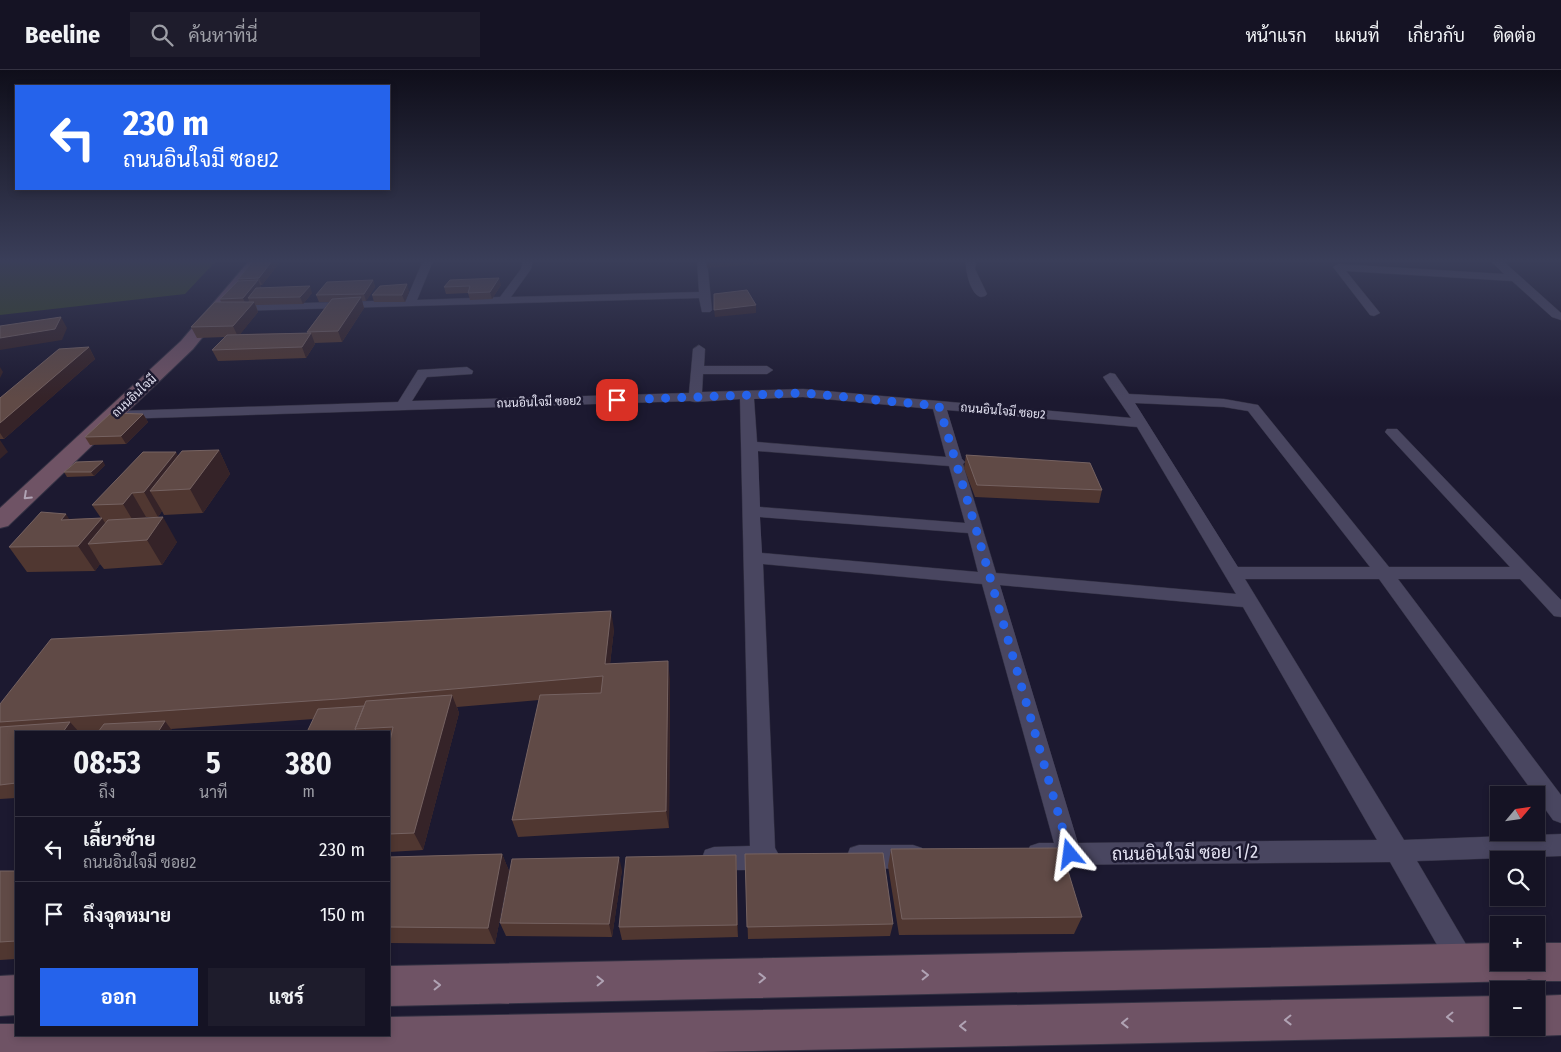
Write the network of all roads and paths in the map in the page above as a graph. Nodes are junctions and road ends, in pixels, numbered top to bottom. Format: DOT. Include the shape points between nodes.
graph roads {
  1 [pos="204,307"];
  2 [pos="287,307"];
  3 [pos="706,307"];
  4 [pos="1369,307"];
  5 [pos="1547,307"];
  6 [pos="217,309"];
  7 [pos="706,310"];
  8 [pos="1374,313"];
  9 [pos="1561,317"];
  10 [pos="699,349"];
  11 [pos="697,370"];
  12 [pos="767,370"];
  13 [pos="467,371"];
  14 [pos="1110,377"];
  15 [pos="747,396"];
  16 [pos="695,398"];
  17 [pos="1125,398"];
  18 [pos="402,406"];
  19 [pos="939,406"];
  20 [pos="105,415"];
  21 [pos="1142,423"];
  22 [pos="1392,432"];
  23 [pos="750,446"];
  24 [pos="957,462"];
  25 [pos="0,502"];
  26 [pos="752,512"];
  27 [pos="0,521"];
  28 [pos="976,529"];
  29 [pos="754,558"];
  30 [pos="1384,572"];
  31 [pos="1233,573"];
  32 [pos="1524,573"];
  33 [pos="991,579"];
  34 [pos="1249,601"];
  35 [pos="1561,612"];
  36 [pos="1561,813"];
  37 [pos="1561,845"];
  38 [pos="1396,851"];
  39 [pos="1020,854"];
  40 [pos="1070,854"];
  41 [pos="931,855"];
  42 [pos="832,856"];
  43 [pos="763,857"];
  44 [pos="792,857"];
  45 [pos="694,859"];
  46 [pos="1545,962"];
  47 [pos="1561,962"];
  48 [pos="1490,963"];
  49 [pos="1464,964"];
  50 [pos="390,986"];
  51 [pos="0,996"];
  52 [pos="15,996"];
  53 [pos="1561,1015"];
  54 [pos="1490,1016"];
  55 [pos="1545,1016"];
  56 [pos="0,1045"];
  57 [pos="98,1047"];
  1 -- 20 [label="main road, ถนนอินใจมี"];
  2 -- 6 [label="street"];
  3 -- 7 [label="street"];
  4 -- 8 [label="street"];
  5 -- 9 [label="street"];
  6 -- 20 [label="main road, ถนนอินใจมี" via="187,345"];
  10 -- 11 [label="street"];
  11 -- 12 [label="street"];
  11 -- 16 [label="street"];
  13 -- 18 [label="street" via="423,373"];
  14 -- 17 [label="street"];
  15 -- 16 [label="street, ถนนอินใจมี ซอย2"];
  15 -- 19 [label="street, ถนนอินใจมี ซอย2" via="803,393"];
  15 -- 23 [label="street"];
  16 -- 18 [label="street, ถนนอินใจมี ซอย2"];
  17 -- 21 [label="street"];
  17 -- 30 [label="street" via="1224,403 1252,408"];
  18 -- 20 [label="street, ถนนอินใจมี ซอย2"];
  19 -- 21 [label="street, ถนนอินใจมี ซอย2"];
  19 -- 24 [label="street"];
  20 -- 25 [label="main road, ถนนอินใจมี"];
  20 -- 27 [label="main road, ถนนอินใจมี, one-way"];
  21 -- 31 [label="street"];
  22 -- 32 [label="street"];
  23 -- 24 [label="street"];
  23 -- 26 [label="street"];
  24 -- 28 [label="street"];
  26 -- 28 [label="street"];
  26 -- 29 [label="street"];
  28 -- 33 [label="street"];
  29 -- 33 [label="street"];
  29 -- 43 [label="street"];
  30 -- 31 [label="street"];
  30 -- 32 [label="street"];
  30 -- 36 [label="street"];
  31 -- 34 [label="street"];
  32 -- 35 [label="street"];
  33 -- 34 [label="street"];
  33 -- 40 [label="street"];
  34 -- 38 [label="street"];
  37 -- 38 [label="street, ถนนอินใจมี ซอย 1/2"];
  38 -- 40 [label="street, ถนนอินใจมี ซอย 1/2"];
  38 -- 49 [label="street"];
  39 -- 40 [label="street, ถนนอินใจมี ซอย 1/2"];
  41 -- 42 [label="street"];
  43 -- 44 [label="street"];
  43 -- 45 [label="street"];
  46 -- 47 [label="main road"];
  48 -- 49 [label="main road"];
  50 -- 49 [label="main road, one-way"];
  51 -- 52 [label="main road"];
  53 -- 55 [label="main road"];
  54 -- 57 [label="main road, one-way"];
  56 -- 57 [label="main road"];
}
